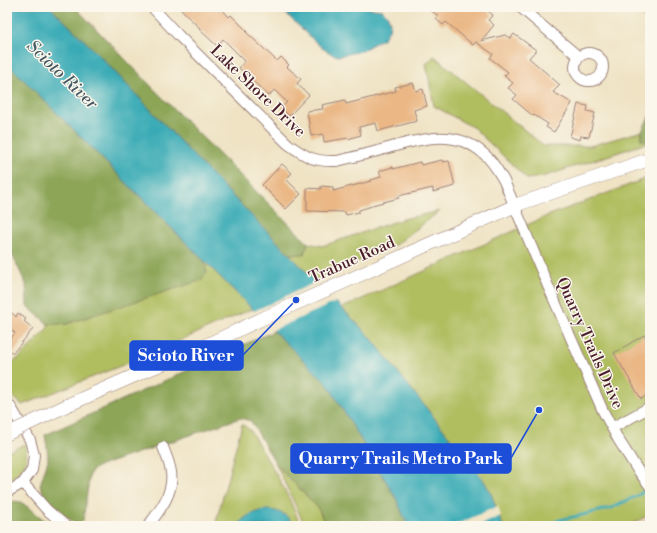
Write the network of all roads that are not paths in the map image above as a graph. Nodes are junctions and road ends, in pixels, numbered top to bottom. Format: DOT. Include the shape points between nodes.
graph roads {
  1 [pos="152,7"];
  2 [pos="520,7"];
  3 [pos="579,57"];
  4 [pos="650,159"];
  5 [pos="514,206"];
  6 [pos="7,402"];
  7 [pos="650,407"];
  8 [pos="612,428"];
  9 [pos="7,434"];
  10 [pos="163,448"];
  11 [pos="23,483"];
  12 [pos="650,486"];
  13 [pos="7,492"];
  14 [pos="66,526"];
  15 [pos="148,526"];
  1 -- 5 [label="street, Lake Shore Drive" via="288,144 304,155 337,162 420,140 445,138 462,141 478,149 491,160 504,181"];
  2 -- 3 [label="street"];
  4 -- 5 [label="main road, Trabue Road"];
  5 -- 8 [label="street, Quarry Trails Drive"];
  5 -- 9 [label="main road, Trabue Road, bridge"];
  6 -- 11 [label="street" via="30,440 34,455 32,470"];
  7 -- 8 [label="street"];
  8 -- 12 [label="street, Quarry Trails Drive"];
  10 -- 15 [label="street" via="171,471 172,484 168,496"];
  11 -- 13 [label="street"];
  11 -- 14 [label="street" via="47,510"];
}
